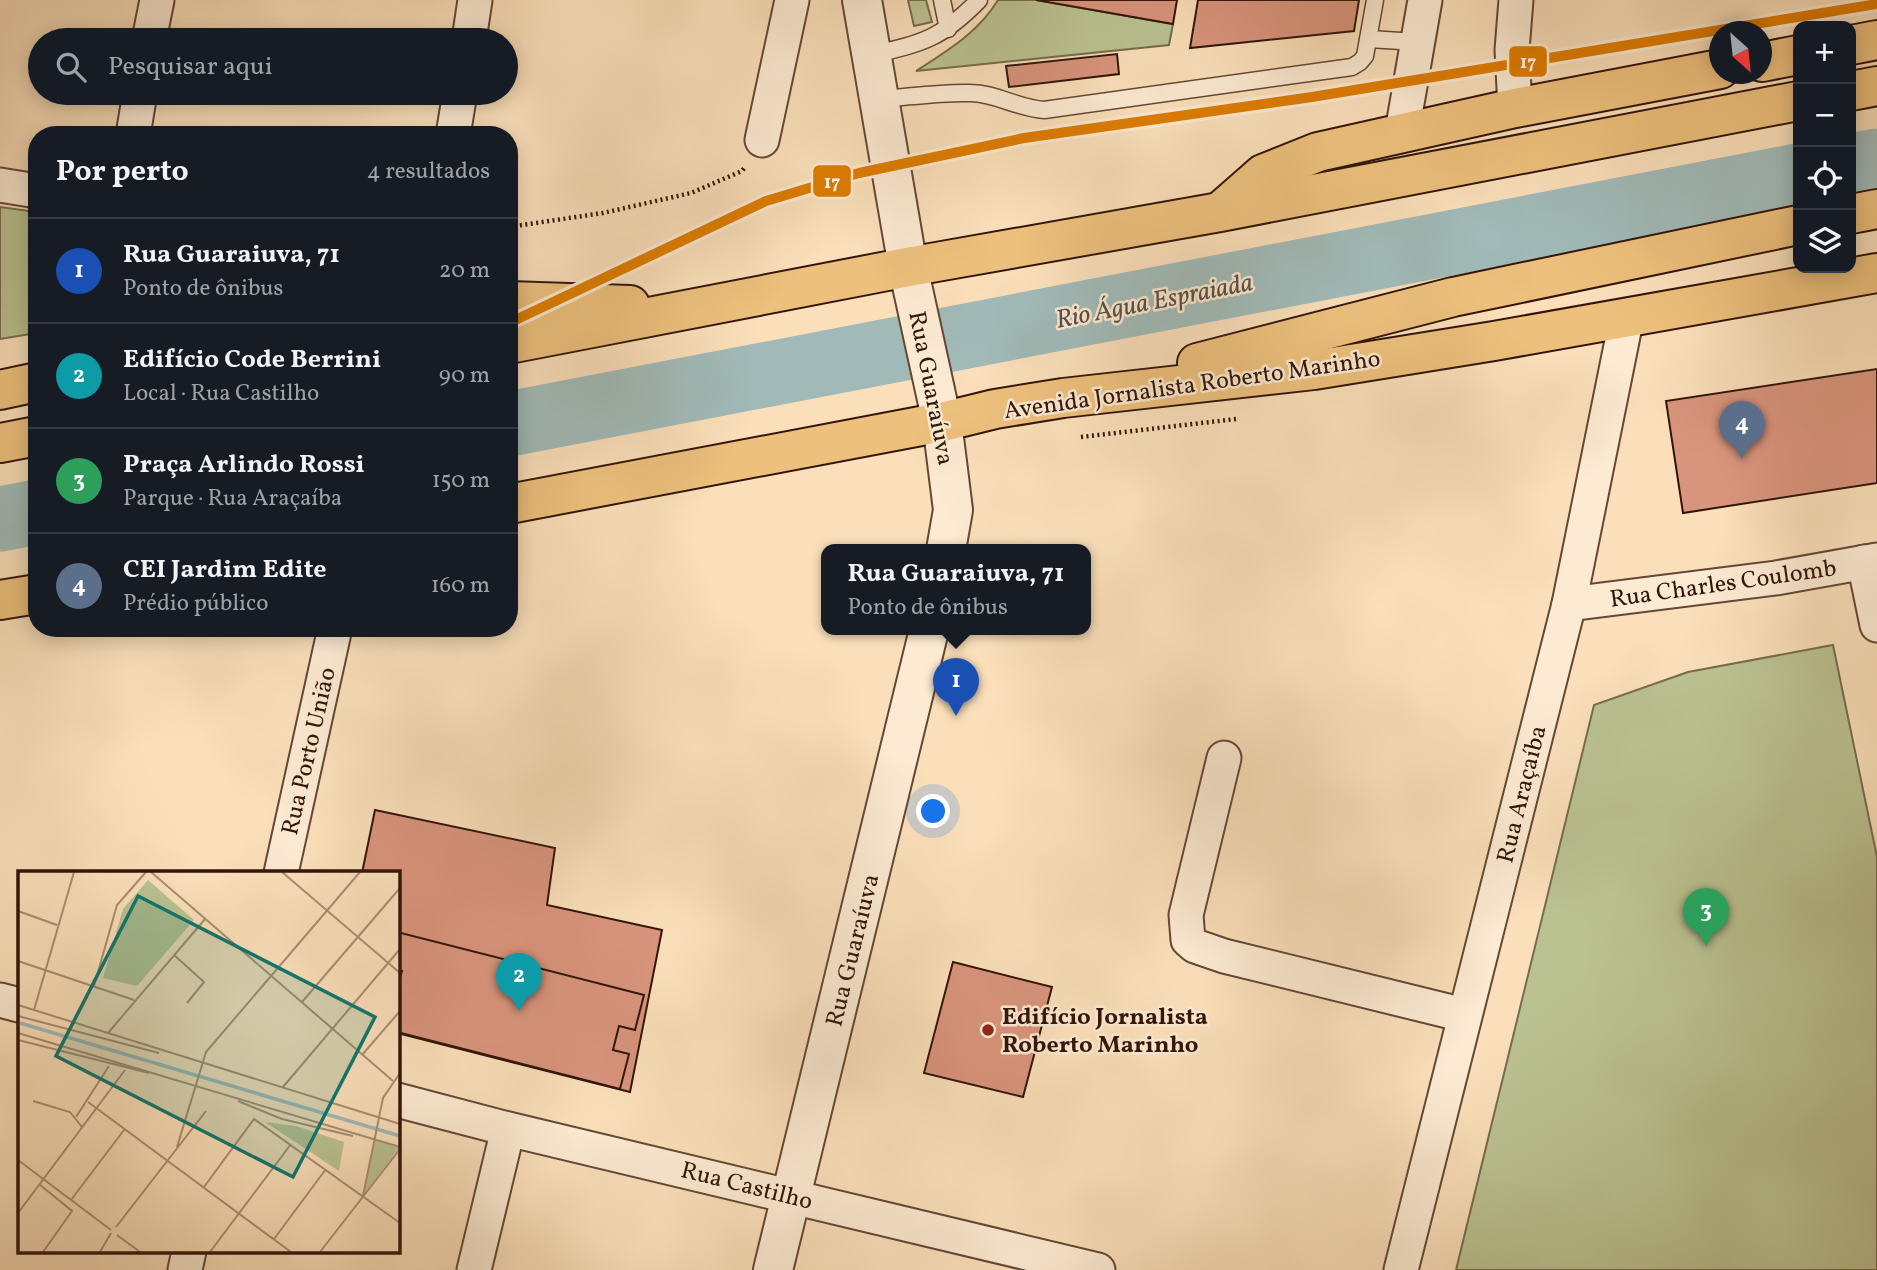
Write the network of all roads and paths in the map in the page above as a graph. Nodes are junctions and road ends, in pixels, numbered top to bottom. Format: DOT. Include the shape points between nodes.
graph roads {
  1 [pos="157,0"];
  2 [pos="475,0"];
  3 [pos="792,0"];
  4 [pos="862,0"];
  5 [pos="942,0"];
  6 [pos="979,0"];
  7 [pos="1375,0"];
  8 [pos="1425,0"];
  9 [pos="1516,0"];
  10 [pos="151,28"];
  11 [pos="471,28"];
  12 [pos="948,29"];
  13 [pos="1369,39"];
  14 [pos="1877,40"];
  15 [pos="1417,42"];
  16 [pos="1856,44"];
  17 [pos="871,55"];
  18 [pos="1793,56"];
  19 [pos="1772,59"];
  20 [pos="1709,71"];
  21 [pos="1877,86"];
  22 [pos="1856,90"];
  23 [pos="879,99"];
  24 [pos="1793,102"];
  25 [pos="138,105"];
  26 [pos="458,105"];
  27 [pos="1515,108"];
  28 [pos="134,126"];
  29 [pos="454,126"];
  30 [pos="1402,132"];
  31 [pos="762,140"];
  32 [pos="0,185"];
  33 [pos="28,190"];
  34 [pos="1877,209"];
  35 [pos="1220,212"];
  36 [pos="1856,213"];
  37 [pos="518,226"];
  38 [pos="1793,226"];
  39 [pos="908,267"];
  40 [pos="1877,273"];
  41 [pos="518,301"];
  42 [pos="698,308"];
  43 [pos="1627,316"];
  44 [pos="518,342"];
  45 [pos="28,384"];
  46 [pos="0,390"];
  47 [pos="1063,398"];
  48 [pos="942,422"];
  49 [pos="28,438"];
  50 [pos="0,443"];
  51 [pos="518,502"];
  52 [pos="947,544"];
  53 [pos="1870,561"];
  54 [pos="28,595"];
  55 [pos="0,600"];
  56 [pos="1569,604"];
  57 [pos="1877,625"];
  58 [pos="928,635"];
  59 [pos="333,637"];
  60 [pos="1224,758"];
  61 [pos="281,871"];
  62 [pos="0,1000"];
  63 [pos="18,1005"];
  64 [pos="1464,1015"];
  65 [pos="399,1101"];
  66 [pos="508,1129"];
  67 [pos="792,1195"];
  68 [pos="189,1252"];
  69 [pos="185,1270"];
  70 [pos="474,1270"];
  71 [pos="773,1270"];
  72 [pos="1098,1270"];
  73 [pos="1401,1270"];
  1 -- 10 [label="street"];
  2 -- 11 [label="street"];
  3 -- 31 [label="street"];
  4 -- 17 [label="street, Rua Guaraíuva"];
  5 -- 12 [label="lane"];
  6 -- 12 [label="lane"];
  7 -- 13 [label="lane"];
  8 -- 15 [label="street"];
  9 -- 27 [label="street" via="1512,50"];
  12 -- 17 [label="lane" via="910,46"];
  13 -- 15 [label="lane"];
  13 -- 23 [label="lane" via="1365,56 1352,67 1044,110 972,93"];
  14 -- 16 [label="main road"];
  15 -- 30 [label="street"];
  17 -- 23 [label="street, Rua Guaraíuva"];
  18 -- 19 [label="main road"];
  20 -- 27 [label="main road"];
  21 -- 22 [label="main road"];
  23 -- 39 [label="street, Rua Guaraíuva"];
  24 -- 35 [label="main road"];
  25 -- 28 [label="street"];
  26 -- 29 [label="street"];
  27 -- 30 [label="main road"];
  30 -- 35 [label="main road" via="1318,152 1263,174"];
  31 -- 37 [label="path" via="742,171 691,193"];
  32 -- 33 [label="street"];
  34 -- 36 [label="main road"];
  35 -- 39 [label="main road"];
  38 -- 47 [label="main road" via="1453,297"];
  39 -- 42 [label="main road"];
  39 -- 48 [label="street, Rua Guaraíuva"];
  40 -- 43 [label="main road, Avenida Jornalista Roberto Marinho"];
  41 -- 42 [label="main road"];
  42 -- 44 [label="main road"];
  43 -- 47 [label="main road, Avenida Jornalista Roberto Marinho" via="1314,370"];
  43 -- 56 [label="street, Rua Araçaíba"];
  45 -- 46 [label="main road"];
  47 -- 48 [label="main road, Avenida Jornalista Roberto Marinho"];
  48 -- 51 [label="main road, Avenida Jornalista Roberto Marinho"];
  48 -- 52 [label="street, Rua Guaraíuva" via="953,510"];
  49 -- 50 [label="main road"];
  53 -- 56 [label="street, Rua Charles Coulomb" via="1762,580"];
  53 -- 57 [label="street"];
  54 -- 55 [label="main road"];
  56 -- 64 [label="street, Rua Araçaíba"];
  58 -- 67 [label="street, Rua Guaraíuva"];
  59 -- 61 [label="street, Rua Porto União"];
  60 -- 64 [label="street" via="1186,915 1188,940 1224,956"];
  62 -- 63 [label="street"];
  64 -- 73 [label="street, Rua Araçaíba"];
  65 -- 66 [label="street, Rua Castilho"];
  66 -- 67 [label="street, Rua Castilho"];
  66 -- 70 [label="street"];
  67 -- 71 [label="street, Rua Guaraíuva"];
  67 -- 72 [label="street, Rua Castilho"];
  68 -- 69 [label="street"];
}
